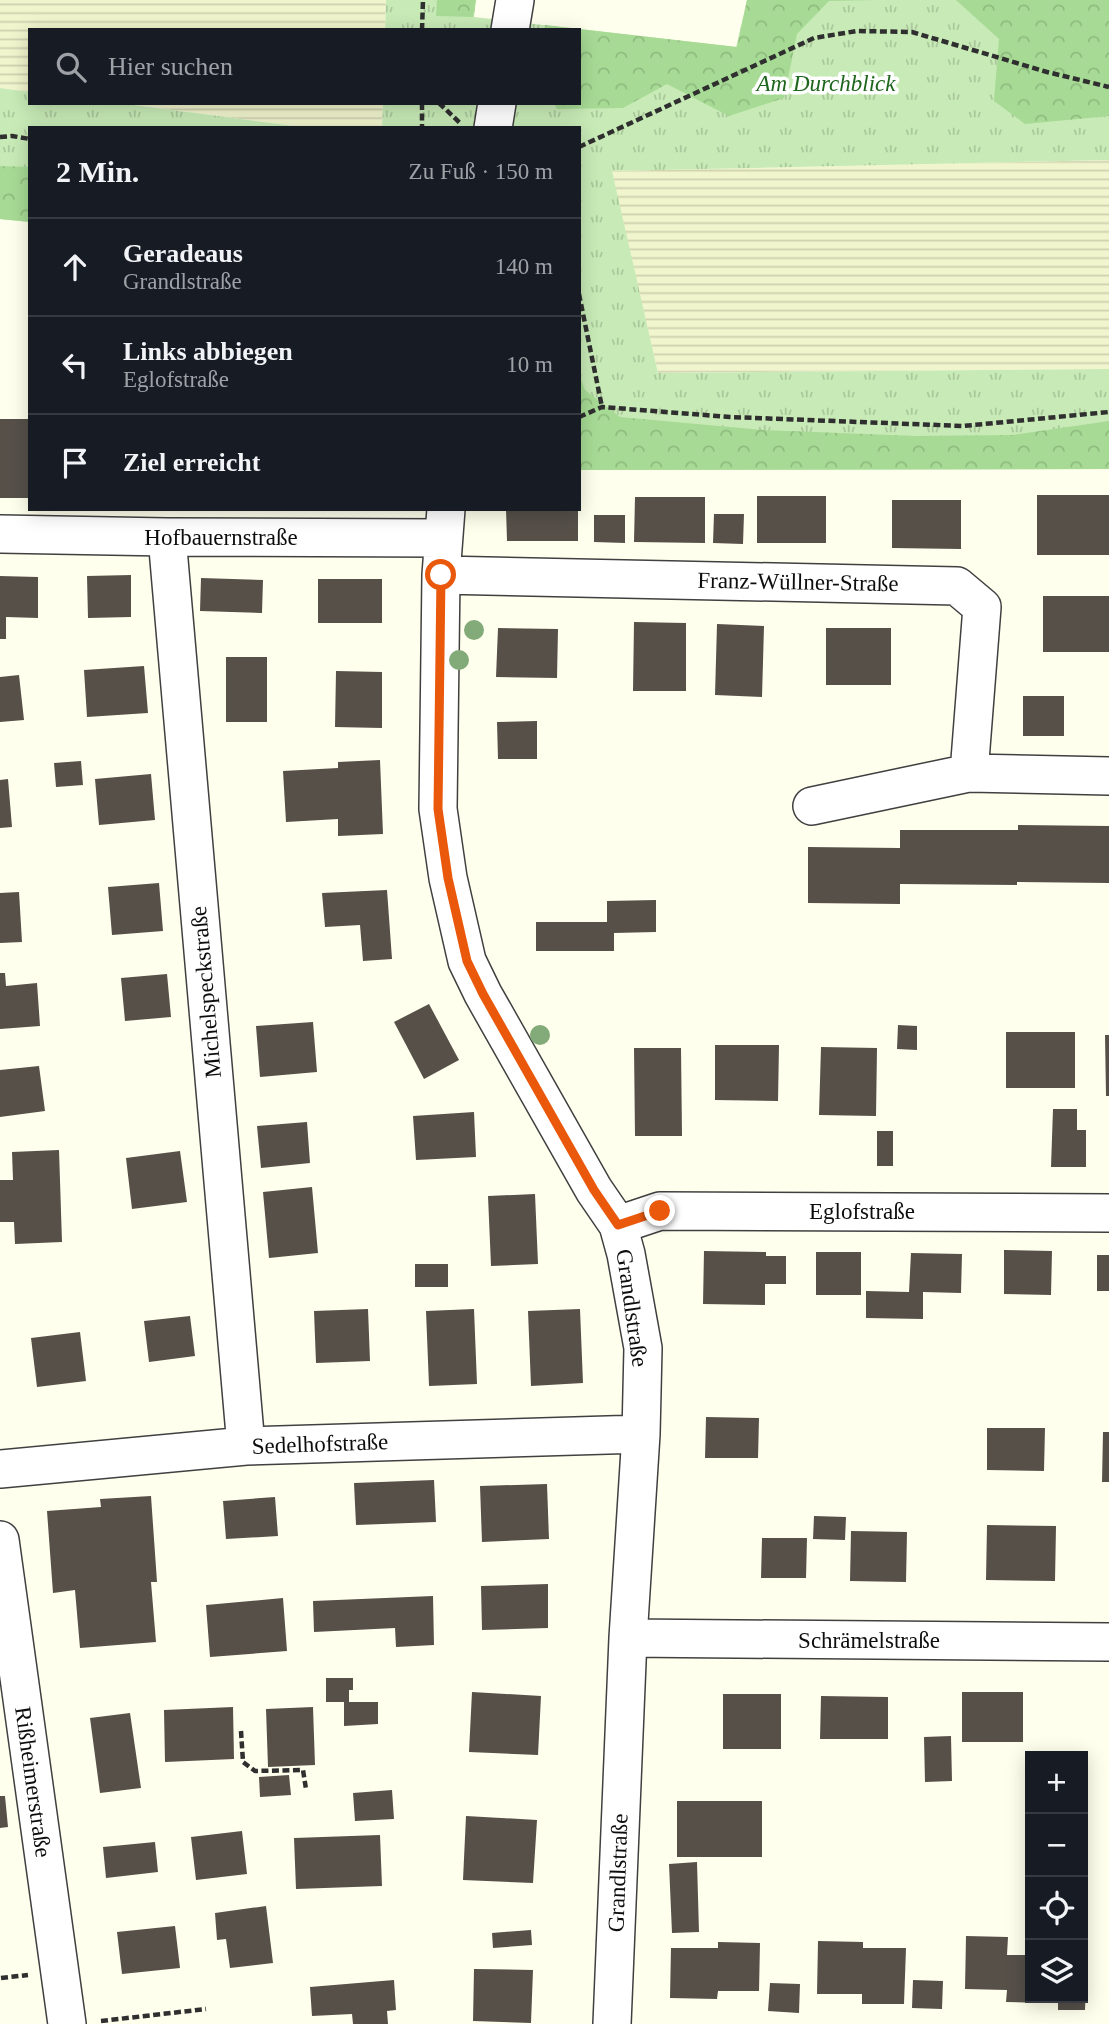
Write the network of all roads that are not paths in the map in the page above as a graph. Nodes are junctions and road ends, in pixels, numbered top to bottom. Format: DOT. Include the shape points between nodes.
graph roads {
  1 [pos="515,0"];
  2 [pos="510,28"];
  3 [pos="495,105"];
  4 [pos="479,126"];
  5 [pos="444,524"];
  6 [pos="0,534"];
  7 [pos="167,537"];
  8 [pos="441,575"];
  9 [pos="969,773"];
  10 [pos="1109,776"];
  11 [pos="812,806"];
  12 [pos="1109,1213"];
  13 [pos="618,1225"];
  14 [pos="641,1434"];
  15 [pos="246,1446"];
  16 [pos="0,1469"];
  17 [pos="0,1540"];
  18 [pos="628,1638"];
  19 [pos="1109,1642"];
  20 [pos="78,2023"];
  21 [pos="611,2024"];
  1 -- 2 [label="street"];
  3 -- 4 [label="street"];
  5 -- 7 [label="street, Hofbauernstraße"];
  5 -- 8 [label="street, Grandlstraße"];
  6 -- 7 [label="street, Hofbauernstraße"];
  7 -- 15 [label="street, Michelspeckstraße"];
  8 -- 9 [label="street, Franz-Wüllner-Straße" via="957,586 982,607"];
  8 -- 13 [label="street, Grandlstraße" via="438,809 467,961"];
  9 -- 10 [label="street"];
  9 -- 11 [label="street"];
  12 -- 13 [label="street, Eglofstraße" via="660,1211"];
  13 -- 14 [label="street, Grandlstraße" via="643,1348"];
  14 -- 15 [label="street, Sedelhofstraße"];
  14 -- 18 [label="street, Grandlstraße"];
  15 -- 16 [label="street, Sedelhofstraße"];
  17 -- 20 [label="street, Rißheimerstraße"];
  18 -- 19 [label="street, Schrämelstraße"];
  18 -- 21 [label="street, Grandlstraße"];
}
